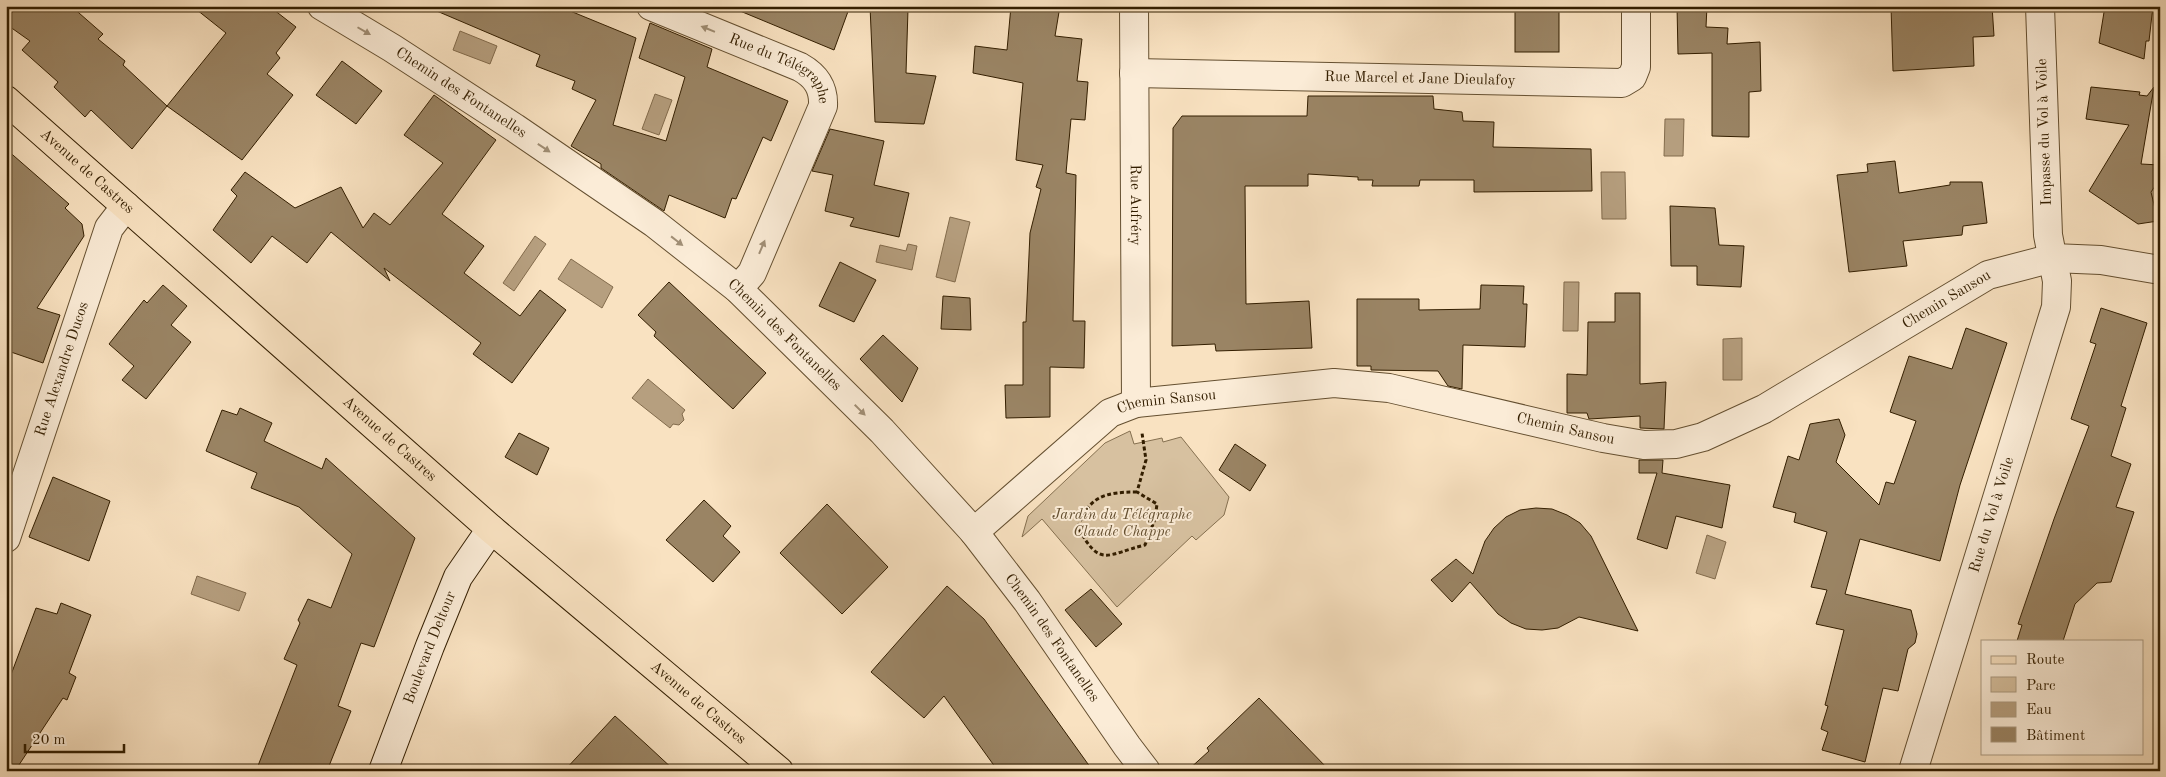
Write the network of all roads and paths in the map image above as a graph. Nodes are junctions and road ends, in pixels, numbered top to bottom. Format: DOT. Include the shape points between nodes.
graph roads {
  1 [pos="322,6"];
  2 [pos="651,6"];
  3 [pos="1134,6"];
  4 [pos="1636,6"];
  5 [pos="2040,6"];
  6 [pos="1134,73"];
  7 [pos="6,100"];
  8 [pos="126,206"];
  9 [pos="2053,258"];
  10 [pos="2160,270"];
  11 [pos="738,289"];
  12 [pos="1136,403"];
  13 [pos="1137,492"];
  14 [pos="490,529"];
  15 [pos="974,532"];
  16 [pos="6,538"];
  17 [pos="383,771"];
  18 [pos="779,771"];
  19 [pos="1146,771"];
  20 [pos="1913,771"];
  1 -- 11 [label="street, Chemin des Fontanelles, one-way" via="515,128 654,223"];
  11 -- 2 [label="street, Rue du Télégraphe, one-way" via="752,273 823,106 824,95 812,74 800,67"];
  3 -- 6 [label="street, Rue Aufréry"];
  4 -- 6 [label="street, Rue Marcel et Jane Dieulafoy" via="1636,67 1632,77 1622,83"];
  5 -- 9 [label="street, Impasse du Vol à Voile" via="2048,235"];
  6 -- 12 [label="street, Rue Aufréry"];
  7 -- 8 [label="main road, Avenue de Castres"];
  8 -- 14 [label="main road, Avenue de Castres"];
  8 -- 16 [label="street, Rue Alexandre Ducos" via="109,228"];
  9 -- 10 [label="street, Chemin Sansou" via="2101,260"];
  9 -- 12 [label="street, Chemin Sansou" via="1988,275 1764,409 1703,437 1676,444 1644,445 1603,438 1389,388 1334,383"];
  9 -- 20 [label="street, Rue du Vol à Voile" via="2057,281 2056,307"];
  11 -- 15 [label="street, Chemin des Fontanelles, one-way" via="882,431"];
  12 -- 13 [label="path" via="1146,460"];
  12 -- 15 [label="street, Chemin Sansou" via="1110,413"];
  13 -- 13 [label="path" via="1157,504 1145,545 1116,554 1103,556 1097,553 1088,546 1078,527 1083,512 1097,498 1115,492"];
  14 -- 17 [label="street, Boulevard Deltour" via="458,577"];
  14 -- 18 [label="main road, Avenue de Castres"];
  15 -- 19 [label="street, Chemin des Fontanelles" via="1027,601"];
}
